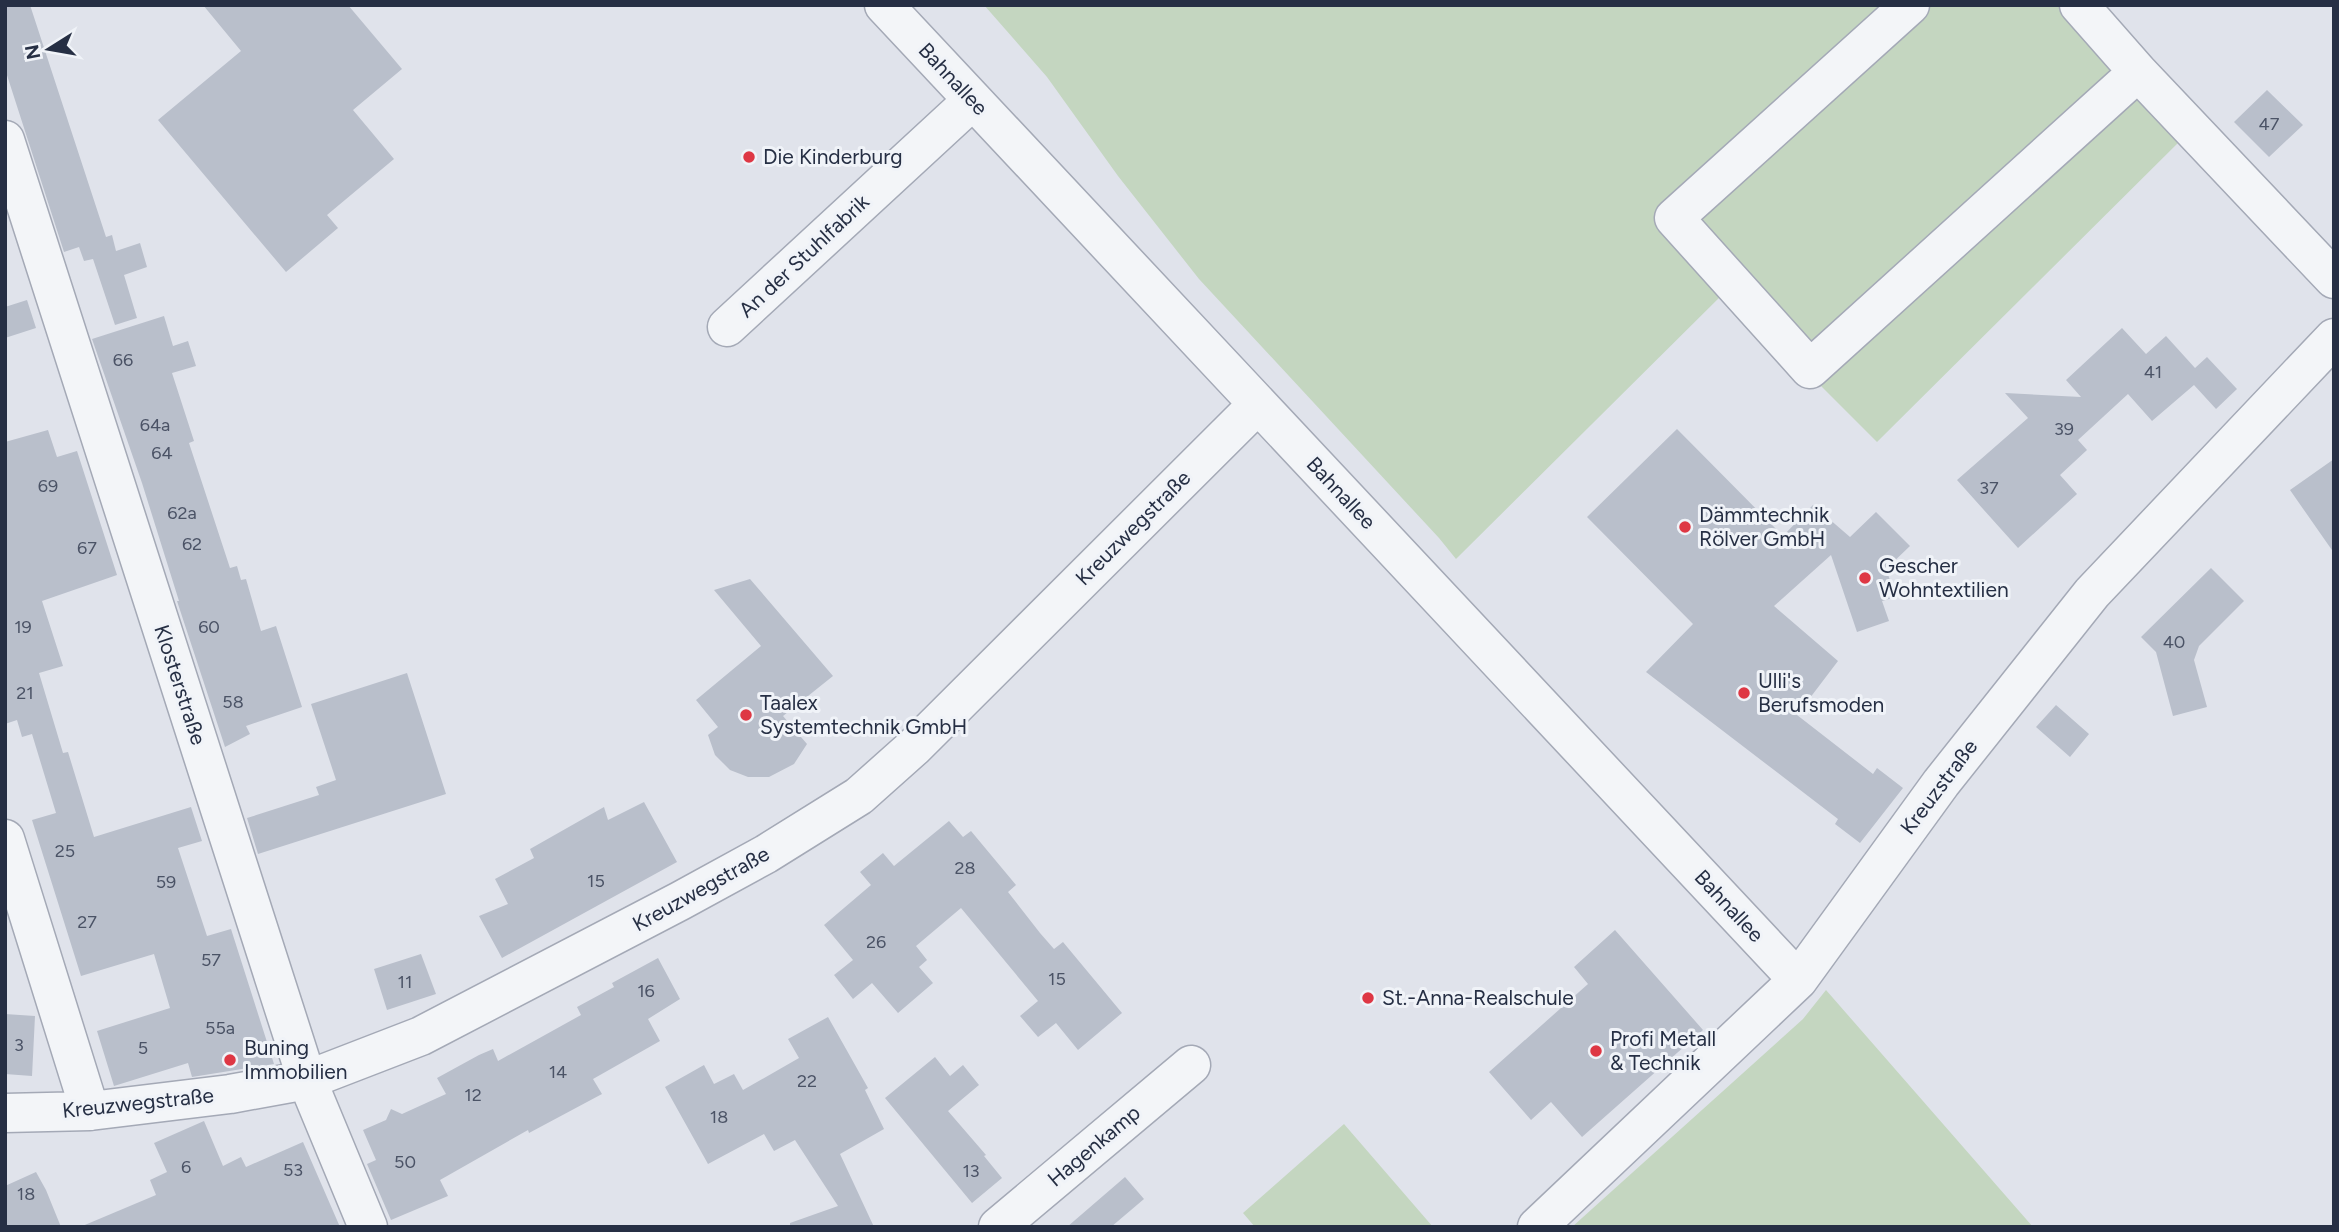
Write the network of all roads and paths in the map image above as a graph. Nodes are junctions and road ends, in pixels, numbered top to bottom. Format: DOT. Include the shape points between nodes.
graph roads {
  1 [pos="884,5"];
  2 [pos="1910,5"];
  3 [pos="2079,5"];
  4 [pos="2138,72"];
  5 [pos="974,100"];
  6 [pos="5,139"];
  7 [pos="2334,279"];
  8 [pos="727,327"];
  9 [pos="2334,338"];
  10 [pos="1258,404"];
  11 [pos="8,856"];
  12 [pos="1798,980"];
  13 [pos="1191,1065"];
  14 [pos="307,1080"];
  15 [pos="90,1111"];
  16 [pos="5,1113"];
  17 [pos="368,1227"];
  18 [pos="998,1227"];
  19 [pos="1537,1227"];
  1 -- 5 [label="street, Bahnallee"];
  2 -- 4 [label="street" via="1674,218 1810,369"];
  3 -- 4 [label="street"];
  4 -- 7 [label="street"];
  5 -- 8 [label="street, An der Stuhlfabrik"];
  5 -- 10 [label="street, Bahnallee"];
  6 -- 14 [label="street, Klosterstraße"];
  9 -- 12 [label="street, Kreuzstraße" via="2092,593 1941,783"];
  10 -- 12 [label="street, Bahnallee"];
  10 -- 14 [label="street, Kreuzwegstraße" via="914,747 859,796 766,854 421,1037"];
  11 -- 15 [label="street"];
  12 -- 19 [label="street, Kreuzstraße"];
  13 -- 18 [label="street, Hagenkamp"];
  14 -- 15 [label="street, Kreuzwegstraße"];
  14 -- 17 [label="street, Klosterstraße"];
  15 -- 16 [label="street, Kreuzwegstraße"];
}
